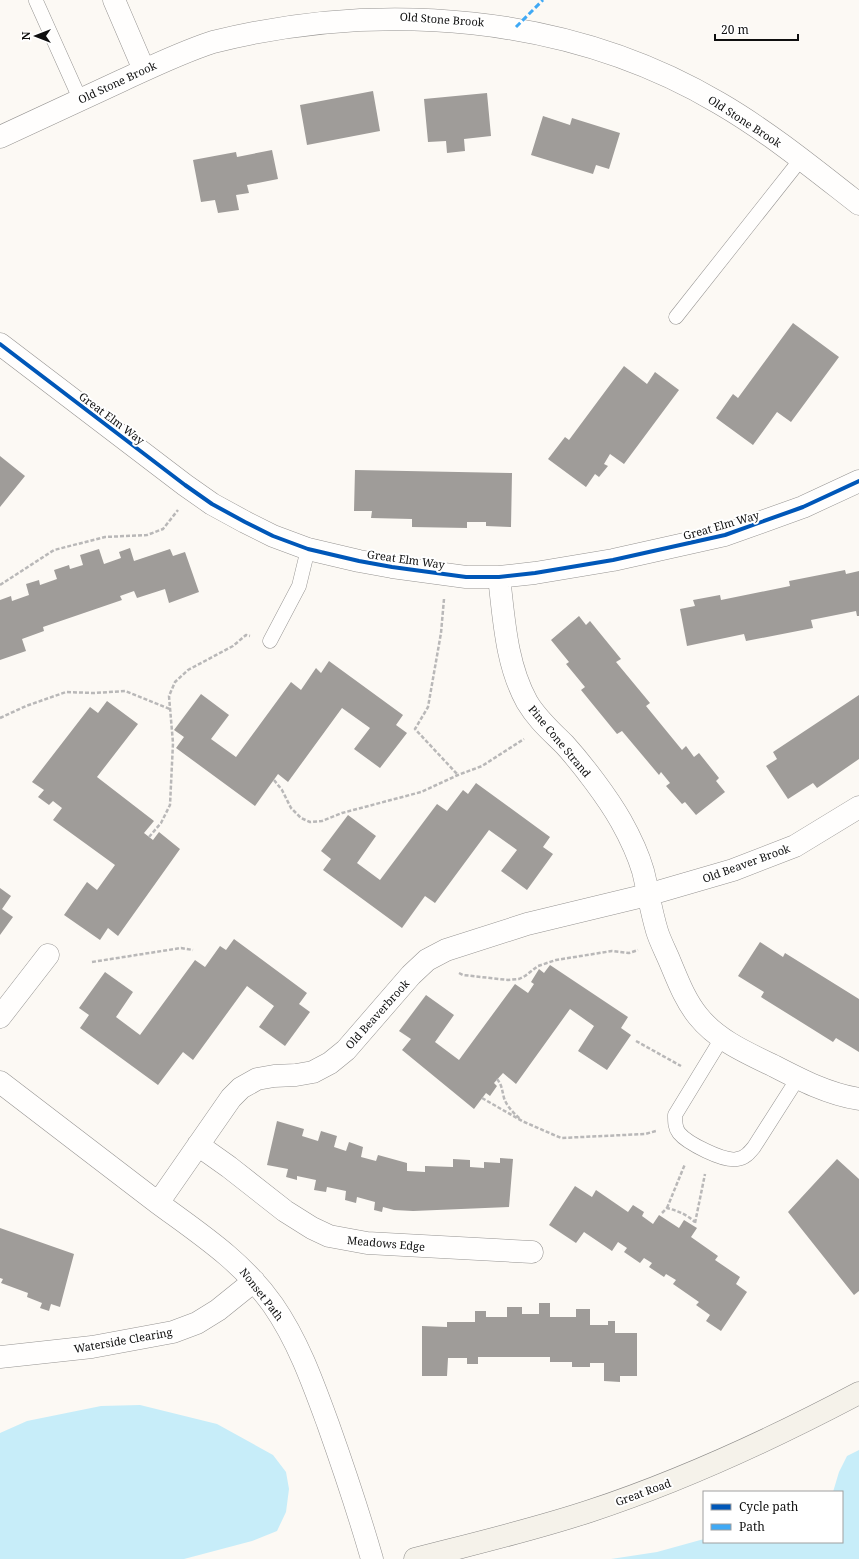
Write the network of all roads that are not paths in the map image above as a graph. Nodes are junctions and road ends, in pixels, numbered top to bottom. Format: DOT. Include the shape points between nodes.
graph roads {
  1 [pos="114,0"];
  2 [pos="36,1"];
  3 [pos="144,70"];
  4 [pos="80,99"];
  5 [pos="0,137"];
  6 [pos="801,159"];
  7 [pos="859,204"];
  8 [pos="676,317"];
  9 [pos="0,344"];
  10 [pos="859,481"];
  11 [pos="308,549"];
  12 [pos="499,577"];
  13 [pos="270,641"];
  14 [pos="859,807"];
  15 [pos="647,895"];
  16 [pos="48,955"];
  17 [pos="0,1017"];
  18 [pos="722,1038"];
  19 [pos="798,1078"];
  20 [pos="0,1082"];
  21 [pos="859,1099"];
  22 [pos="198,1145"];
  23 [pos="158,1203"];
  24 [pos="532,1252"];
  25 [pos="254,1281"];
  26 [pos="0,1356"];
  27 [pos="859,1393"];
  28 [pos="372,1559"];
  29 [pos="415,1559"];
  1 -- 3 [label="street"];
  2 -- 4 [label="lane"];
  3 -- 4 [label="street, Old Stone Brook"];
  3 -- 6 [label="street, Old Stone Brook" via="172,56 213,42 299,23 386,16 473,20 558,36 641,64 719,103"];
  4 -- 5 [label="street, Old Stone Brook"];
  6 -- 7 [label="street, Old Stone Brook"];
  6 -- 8 [label="lane"];
  9 -- 11 [label="street, Great Elm Way" via="212,504 273,536"];
  10 -- 12 [label="street, Great Elm Way" via="803,508 725,535 613,560"];
  11 -- 12 [label="street, Great Elm Way" via="359,562 466,577"];
  11 -- 13 [label="lane" via="299,586"];
  12 -- 15 [label="street, Pine Cone Strand" via="511,664 527,702 566,746 617,814 637,854"];
  14 -- 15 [label="street, Old Beaver Brook" via="802,842 771,856"];
  15 -- 18 [label="street, Pine Cone Strand" via="662,943 690,1005"];
  15 -- 22 [label="street, Old Beaverbrook" via="527,924 470,941 427,960 346,1050 330,1063 313,1072 257,1079 241,1088"];
  16 -- 17 [label="street"];
  18 -- 19 [label="street, Pine Cone Strand"];
  18 -- 19 [label="lane" via="675,1115 679,1133 713,1155 736,1160 746,1156"];
  19 -- 21 [label="street, Pine Cone Strand" via="823,1090"];
  20 -- 23 [label="street, Nonset Path"];
  22 -- 23 [label="street, Old Beaverbrook"];
  22 -- 24 [label="street, Meadows Edge" via="285,1211 330,1236 367,1243"];
  23 -- 25 [label="street, Nonset Path" via="234,1260"];
  25 -- 26 [label="street, Waterside Clearing" via="213,1313 197,1323 173,1332 92,1347"];
  25 -- 28 [label="street, Nonset Path" via="287,1326 304,1362 357,1508"];
  27 -- 29 [label="main road, Great Road" via="742,1452 648,1490 532,1529"];
}
